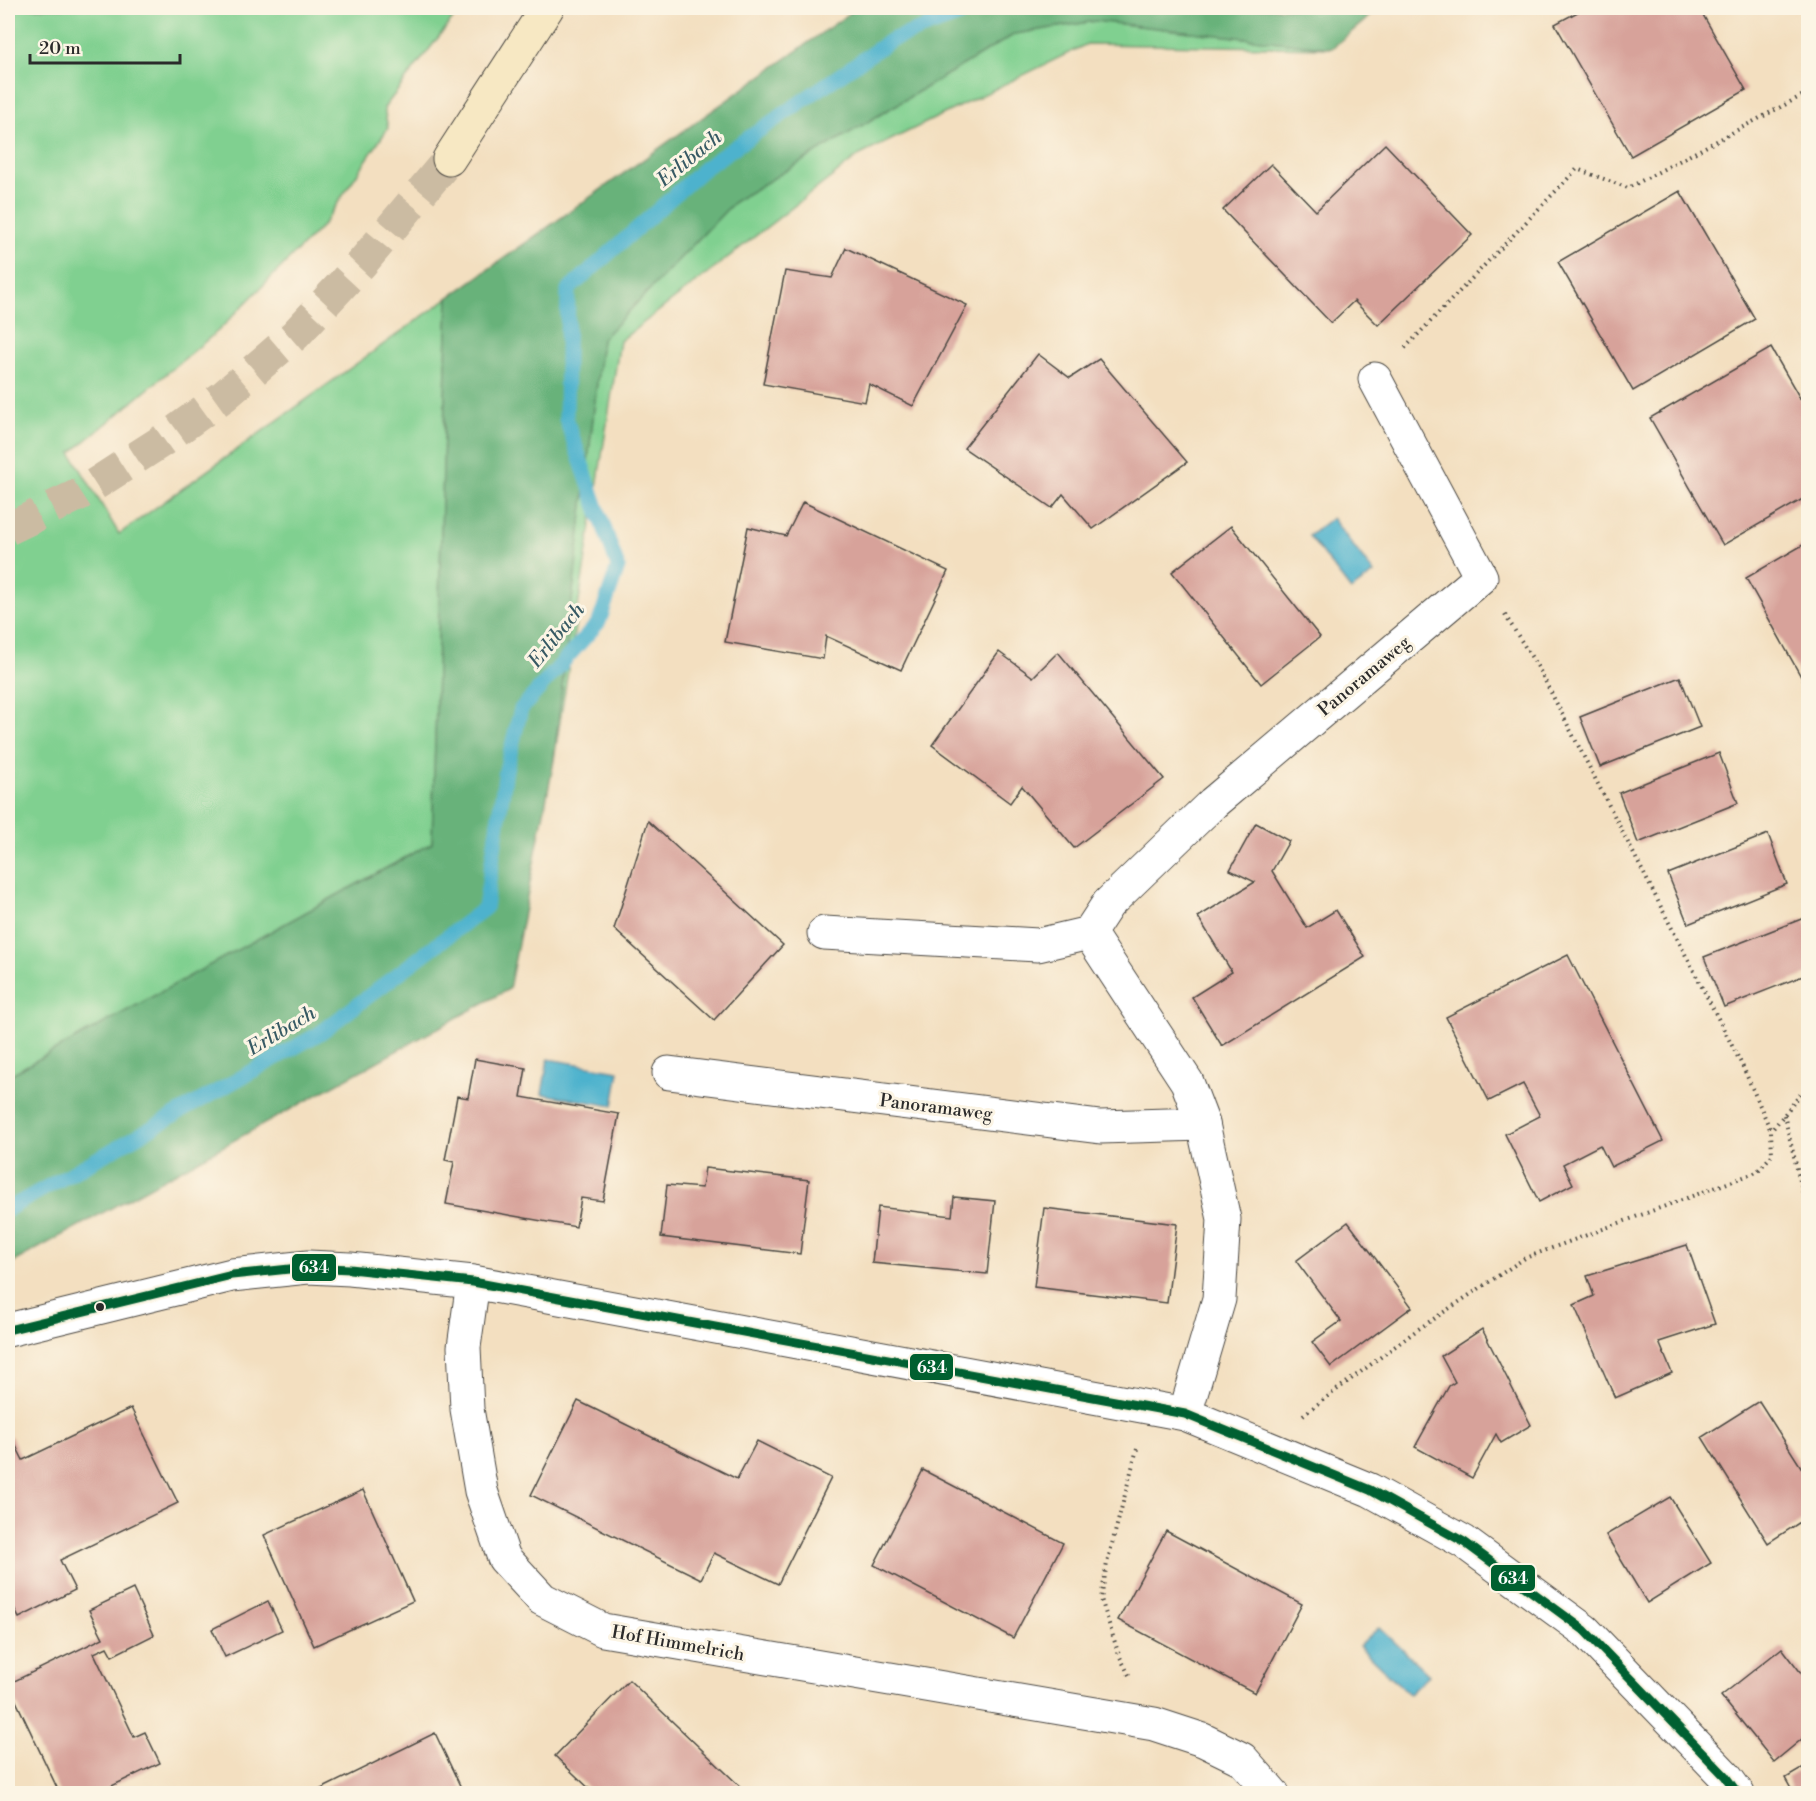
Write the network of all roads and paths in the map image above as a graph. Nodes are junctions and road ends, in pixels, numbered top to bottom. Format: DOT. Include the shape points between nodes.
graph roads {
  1 [pos="547,8"];
  2 [pos="1809,96"];
  3 [pos="449,159"];
  4 [pos="1375,379"];
  5 [pos="1481,576"];
  6 [pos="824,933"];
  7 [pos="1089,933"];
  8 [pos="669,1073"];
  9 [pos="1809,1085"];
  10 [pos="1784,1115"];
  11 [pos="1203,1125"];
  12 [pos="1770,1131"];
  13 [pos="1809,1214"];
  14 [pos="473,1282"];
  15 [pos="8,1330"];
  16 [pos="1185,1414"];
  17 [pos="1297,1419"];
  18 [pos="1140,1439"];
  19 [pos="1154,1724"];
  20 [pos="1274,1794"];
  21 [pos="1738,1794"];
  1 -- 3 [label="main road"];
  2 -- 4 [label="path" via="1807,93 1628,188 1577,169"];
  4 -- 5 [label="street"];
  5 -- 7 [label="street, Panoramaweg" via="1213,803 1108,904"];
  5 -- 12 [label="path" via="1539,669 1743,1067"];
  6 -- 7 [label="street" via="1038,945"];
  7 -- 11 [label="street" via="1187,1082"];
  8 -- 11 [label="street, Panoramaweg" via="1100,1127"];
  9 -- 10 [label="path"];
  10 -- 12 [label="path"];
  10 -- 13 [label="path"];
  11 -- 16 [label="street" via="1224,1219 1220,1288"];
  12 -- 17 [label="path" via="1772,1155 1757,1172 1525,1258 1417,1330"];
  14 -- 15 [label="street" via="350,1269 297,1268 232,1275"];
  14 -- 16 [label="street"];
  14 -- 19 [label="street, Hof Himmelrich" via="464,1347 467,1409 481,1491 504,1558 542,1599 603,1630"];
  16 -- 21 [label="street" via="1370,1490 1464,1542 1584,1630"];
  18 -- 19 [label="path" via="1101,1599 1119,1655"];
  19 -- 20 [label="street, Hof Himmelrich" via="1203,1740 1242,1759"];
}
